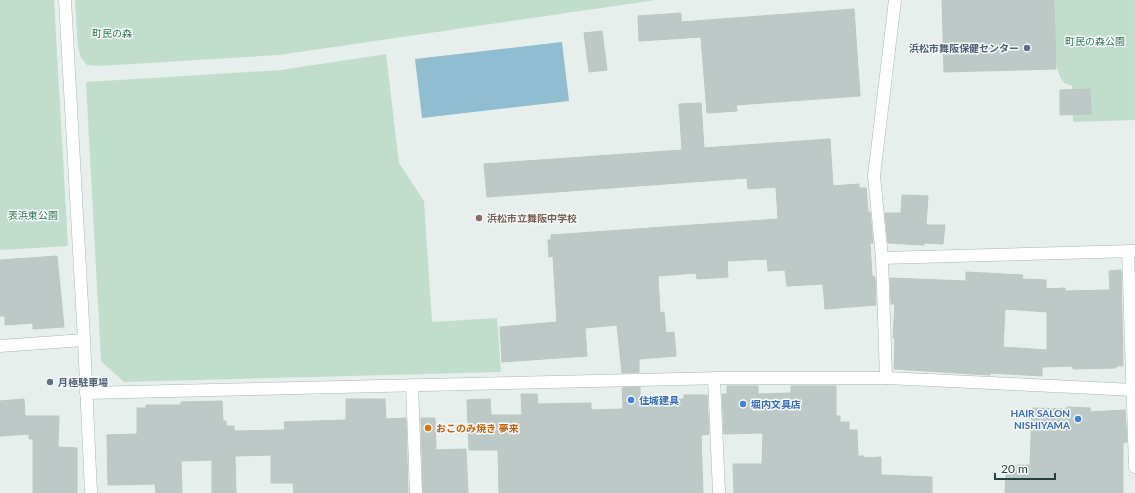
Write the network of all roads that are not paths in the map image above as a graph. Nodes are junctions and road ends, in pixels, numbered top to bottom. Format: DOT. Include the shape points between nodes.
graph roads {
  1 [pos="65,0"];
  2 [pos="895,0"];
  3 [pos="1132,251"];
  4 [pos="882,258"];
  5 [pos="84,340"];
  6 [pos="0,346"];
  7 [pos="714,378"];
  8 [pos="886,378"];
  9 [pos="412,385"];
  10 [pos="1134,390"];
  11 [pos="86,393"];
  12 [pos="1135,467"];
  13 [pos="91,493"];
  14 [pos="416,493"];
  15 [pos="719,493"];
  1 -- 5 [label="street"];
  2 -- 4 [label="street" via="874,176"];
  3 -- 4 [label="street"];
  3 -- 10 [label="street"];
  4 -- 8 [label="street"];
  5 -- 6 [label="street"];
  5 -- 11 [label="street"];
  7 -- 8 [label="street"];
  7 -- 9 [label="street"];
  7 -- 15 [label="street"];
  8 -- 10 [label="street"];
  9 -- 11 [label="street"];
  9 -- 14 [label="street"];
  10 -- 12 [label="street"];
  11 -- 13 [label="street"];
}
